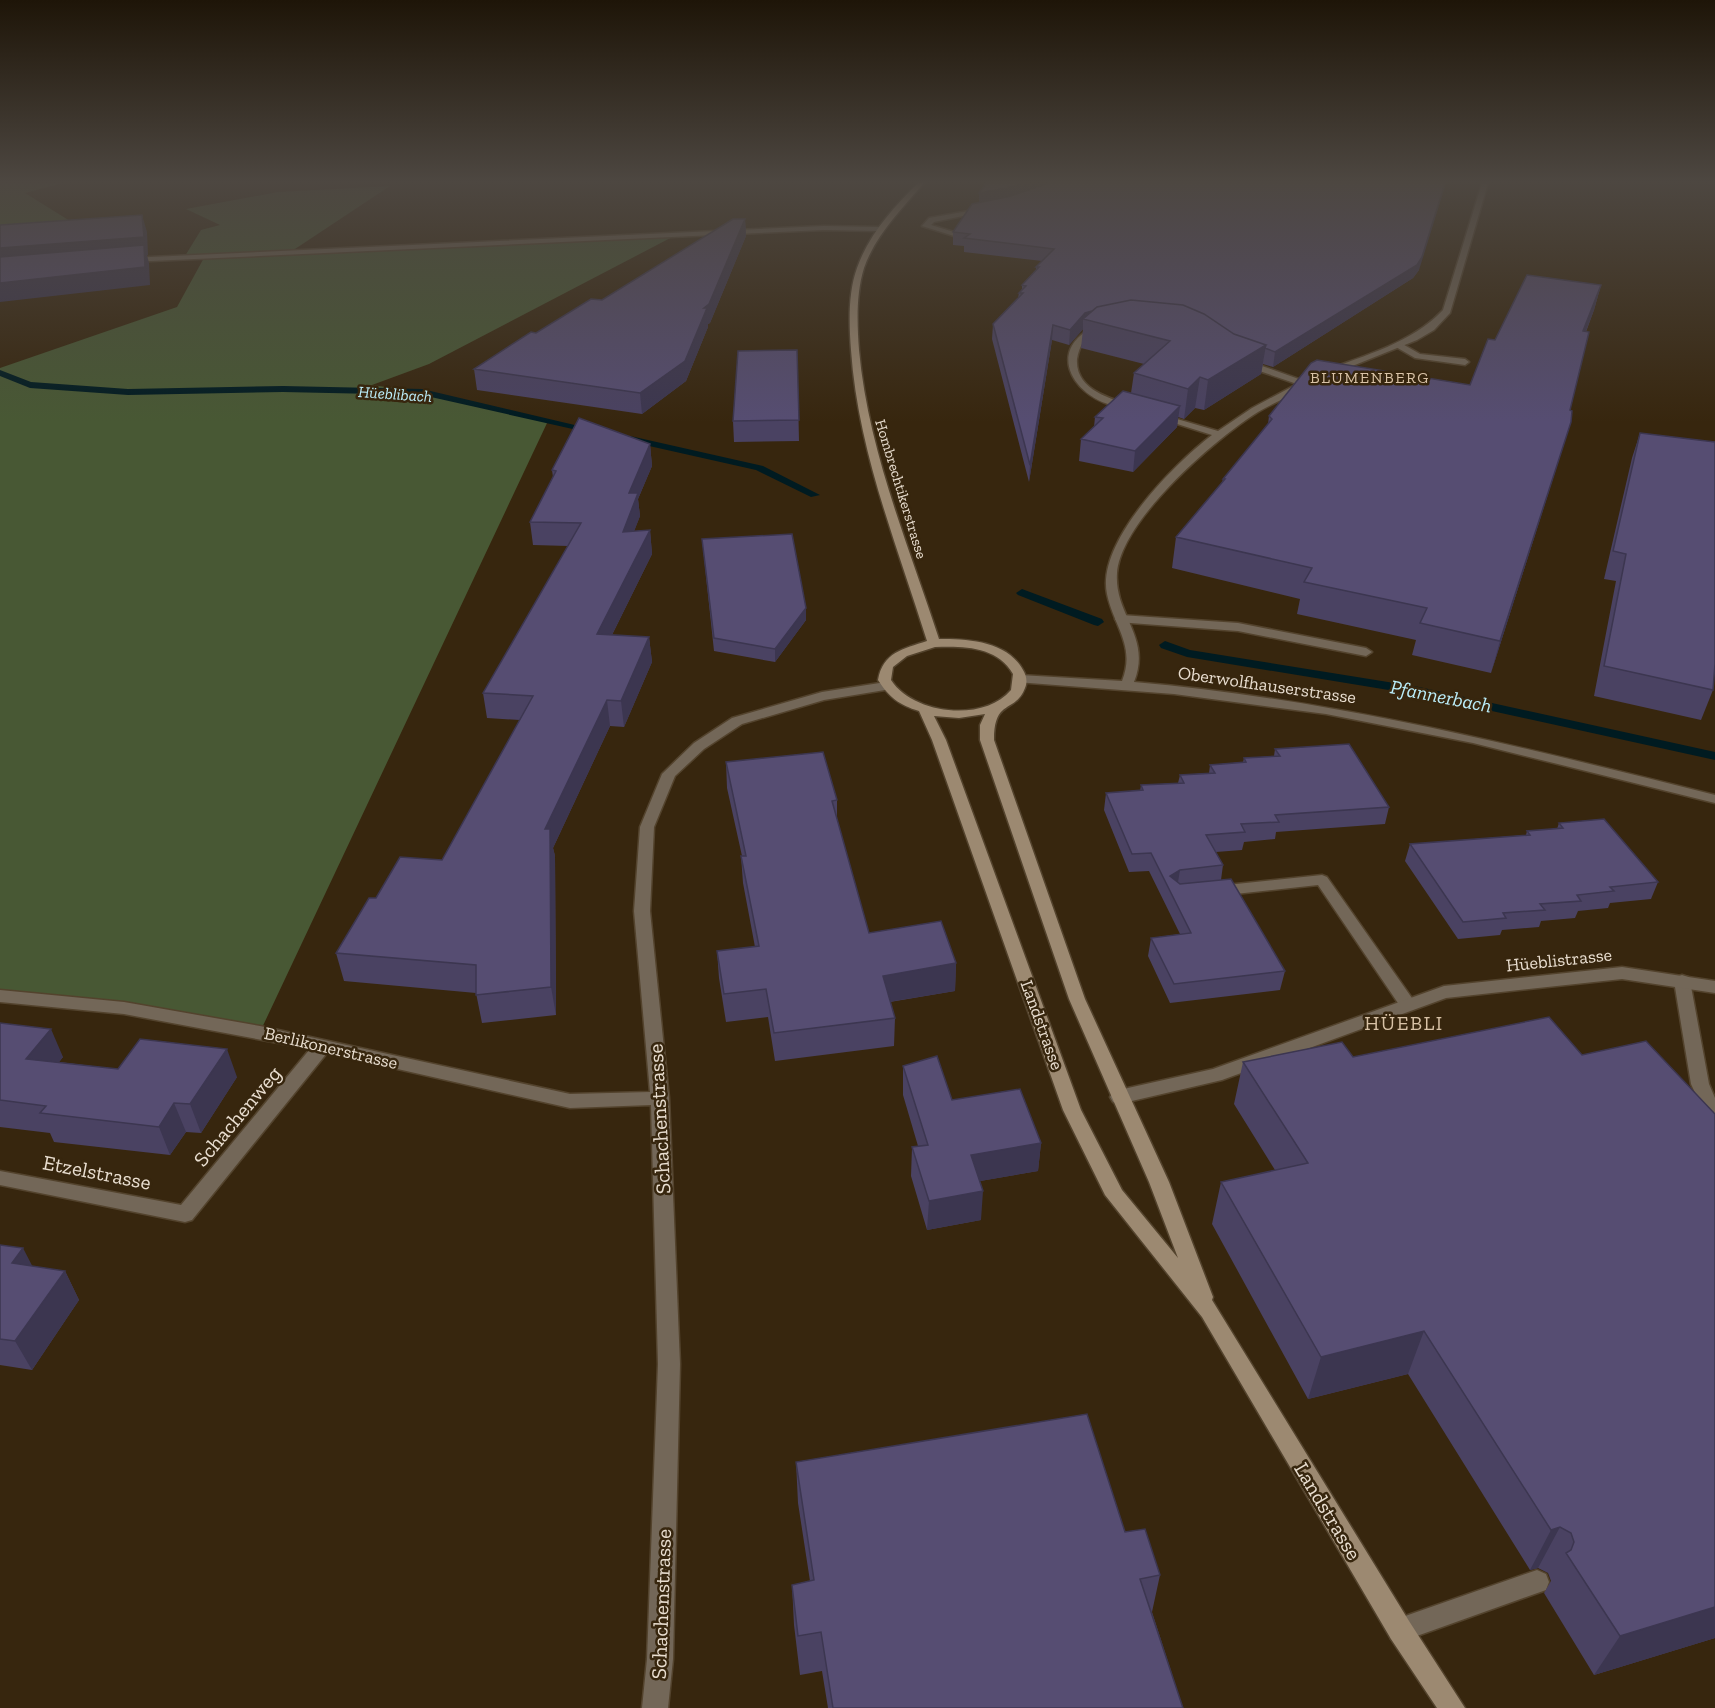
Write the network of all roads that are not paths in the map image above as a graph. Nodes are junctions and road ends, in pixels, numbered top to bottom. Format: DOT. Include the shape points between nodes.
graph roads {
  1 [pos="863,263"];
  2 [pos="1461,263"];
  3 [pos="1106,326"];
  4 [pos="1399,345"];
  5 [pos="1233,359"];
  6 [pos="1465,363"];
  7 [pos="1304,383"];
  8 [pos="1143,412"];
  9 [pos="1154,415"];
  10 [pos="1219,434"];
  11 [pos="1124,625"];
  12 [pos="934,643"];
  13 [pos="1366,652"];
  14 [pos="1020,679"];
  15 [pos="1127,684"];
  16 [pos="886,686"];
  17 [pos="995,707"];
  18 [pos="925,711"];
  19 [pos="1715,799"];
  20 [pos="1200,893"];
  21 [pos="1682,981"];
  22 [pos="1715,987"];
  23 [pos="0,996"];
  24 [pos="1408,1005"];
  25 [pos="323,1046"];
  26 [pos="1119,1097"];
  27 [pos="660,1098"];
  28 [pos="1715,1118"];
  29 [pos="0,1178"];
  30 [pos="185,1214"];
  31 [pos="1209,1311"];
  32 [pos="1537,1582"];
  33 [pos="1400,1630"];
  34 [pos="655,1708"];
  35 [pos="1452,1708"];
  1 -- 12 [label="main road, Hombrechtikerstrasse" via="856,285 855,376 868,443"];
  2 -- 4 [label="street" via="1447,311 1431,328"];
  3 -- 8 [label="street" via="1087,332 1077,341 1072,353 1075,374 1088,391"];
  4 -- 6 [label="street" via="1418,356"];
  4 -- 7 [label="street"];
  5 -- 7 [label="street"];
  7 -- 10 [label="street"];
  9 -- 10 [label="street"];
  10 -- 11 [label="street" via="1199,448 1159,490 1121,542 1113,560 1111,580 1115,605"];
  11 -- 13 [label="street" via="1238,627"];
  11 -- 15 [label="street" via="1135,660"];
  12 -- 14 [label="main road" via="992,650 1017,668"];
  12 -- 16 [label="main road" via="914,647 888,664"];
  14 -- 15 [label="street, Oberwolfhauserstrasse"];
  14 -- 17 [label="main road" via="1018,690"];
  15 -- 19 [label="street, Oberwolfhauserstrasse" via="1219,694 1382,721"];
  16 -- 18 [label="main road" via="896,697"];
  16 -- 27 [label="street, Schachenstrasse" via="822,696 737,721 699,746 669,774 646,827 642,911"];
  17 -- 18 [label="main road" via="956,714"];
  17 -- 26 [label="main road, Landstrasse" via="987,724 987,740 1077,999"];
  18 -- 31 [label="main road, Landstrasse" via="939,740 1072,1110 1115,1195"];
  20 -- 24 [label="street" via="1322,880"];
  21 -- 22 [label="street, Hüeblistrasse"];
  21 -- 24 [label="street, Hüeblistrasse" via="1622,973 1444,992"];
  21 -- 28 [label="street" via="1700,1084"];
  23 -- 25 [label="street, Berlikonerstrasse" via="124,1008"];
  24 -- 26 [label="street, Hüeblistrasse" via="1216,1075"];
  25 -- 27 [label="street, Berlikonerstrasse" via="570,1101"];
  25 -- 30 [label="street, Schachenweg"];
  26 -- 31 [label="main road, Landstrasse" via="1159,1182"];
  27 -- 34 [label="street, Schachenstrasse" via="669,1364 660,1659"];
  29 -- 30 [label="street, Etzelstrasse"];
  31 -- 33 [label="main road, Landstrasse"];
  32 -- 33 [label="street"];
  33 -- 35 [label="main road, Landstrasse"];
}
